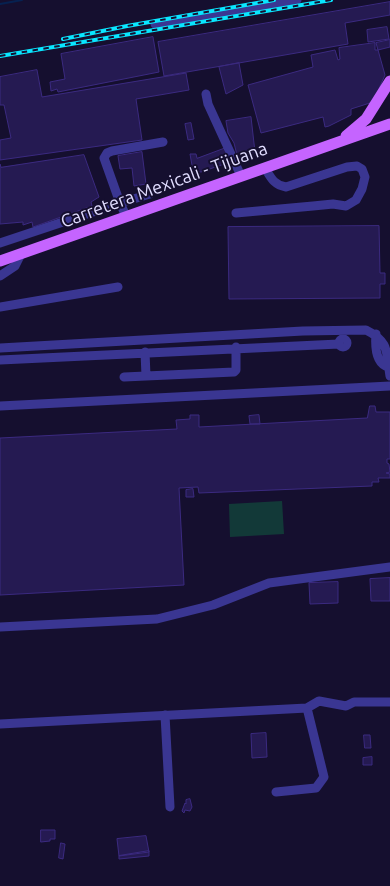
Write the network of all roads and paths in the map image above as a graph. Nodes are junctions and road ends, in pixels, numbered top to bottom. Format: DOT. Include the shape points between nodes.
graph roads {
  1 [pos="297,0"];
  2 [pos="155,24"];
  3 [pos="390,81"];
  4 [pos="206,94"];
  5 [pos="390,124"];
  6 [pos="340,141"];
  7 [pos="163,142"];
  8 [pos="266,168"];
  9 [pos="241,176"];
  10 [pos="150,194"];
  11 [pos="120,203"];
  12 [pos="236,213"];
  13 [pos="126,216"];
  14 [pos="40,231"];
  15 [pos="0,243"];
  16 [pos="46,246"];
  17 [pos="21,254"];
  18 [pos="0,261"];
  19 [pos="0,276"];
  20 [pos="118,287"];
  21 [pos="0,307"];
  22 [pos="339,344"];
  23 [pos="236,347"];
  24 [pos="0,348"];
  25 [pos="145,352"];
  26 [pos="0,360"];
  27 [pos="389,372"];
  28 [pos="146,376"];
  29 [pos="124,377"];
  30 [pos="390,386"];
  31 [pos="0,406"];
  32 [pos="390,568"];
  33 [pos="0,627"];
  34 [pos="390,702"];
  35 [pos="307,708"];
  36 [pos="165,715"];
  37 [pos="0,724"];
  38 [pos="276,792"];
  39 [pos="170,807"];
  1 -- 2 [label="lane"];
  3 -- 6 [label="main road, Carretera Mexicali - Tijuana" via="366,118"];
  4 -- 9 [label="lane"];
  5 -- 6 [label="main road, Carretera Mexicali - Tijuana"];
  6 -- 8 [label="main road, Carretera Mexicali - Tijuana"];
  7 -- 11 [label="lane" via="107,153 104,158"];
  8 -- 9 [label="main road, Carretera Mexicali - Tijuana"];
  8 -- 12 [label="lane" via="272,180 286,187 357,166 366,177 356,200 346,206 320,205"];
  9 -- 13 [label="main road, Carretera Mexicali - Tijuana"];
  10 -- 11 [label="lane"];
  11 -- 13 [label="lane"];
  11 -- 14 [label="lane"];
  13 -- 16 [label="main road, Carretera Mexicali - Tijuana"];
  14 -- 15 [label="lane"];
  14 -- 16 [label="lane"];
  16 -- 17 [label="main road, Carretera Mexicali - Tijuana"];
  17 -- 18 [label="main road, Carretera Mexicali - Tijuana"];
  17 -- 19 [label="lane" via="15,266"];
  20 -- 21 [label="lane"];
  22 -- 23 [label="lane"];
  23 -- 25 [label="lane"];
  23 -- 28 [label="lane" via="237,366 234,372"];
  24 -- 27 [label="lane" via="366,330 376,334 379,360"];
  25 -- 26 [label="lane"];
  25 -- 28 [label="lane"];
  28 -- 29 [label="lane"];
  30 -- 31 [label="lane"];
  32 -- 33 [label="lane" via="269,583 212,605 157,619"];
  34 -- 35 [label="lane" via="354,702 346,706 319,701"];
  35 -- 36 [label="lane"];
  35 -- 38 [label="lane" via="324,777 316,788"];
  36 -- 37 [label="lane"];
  36 -- 39 [label="lane"];
}
